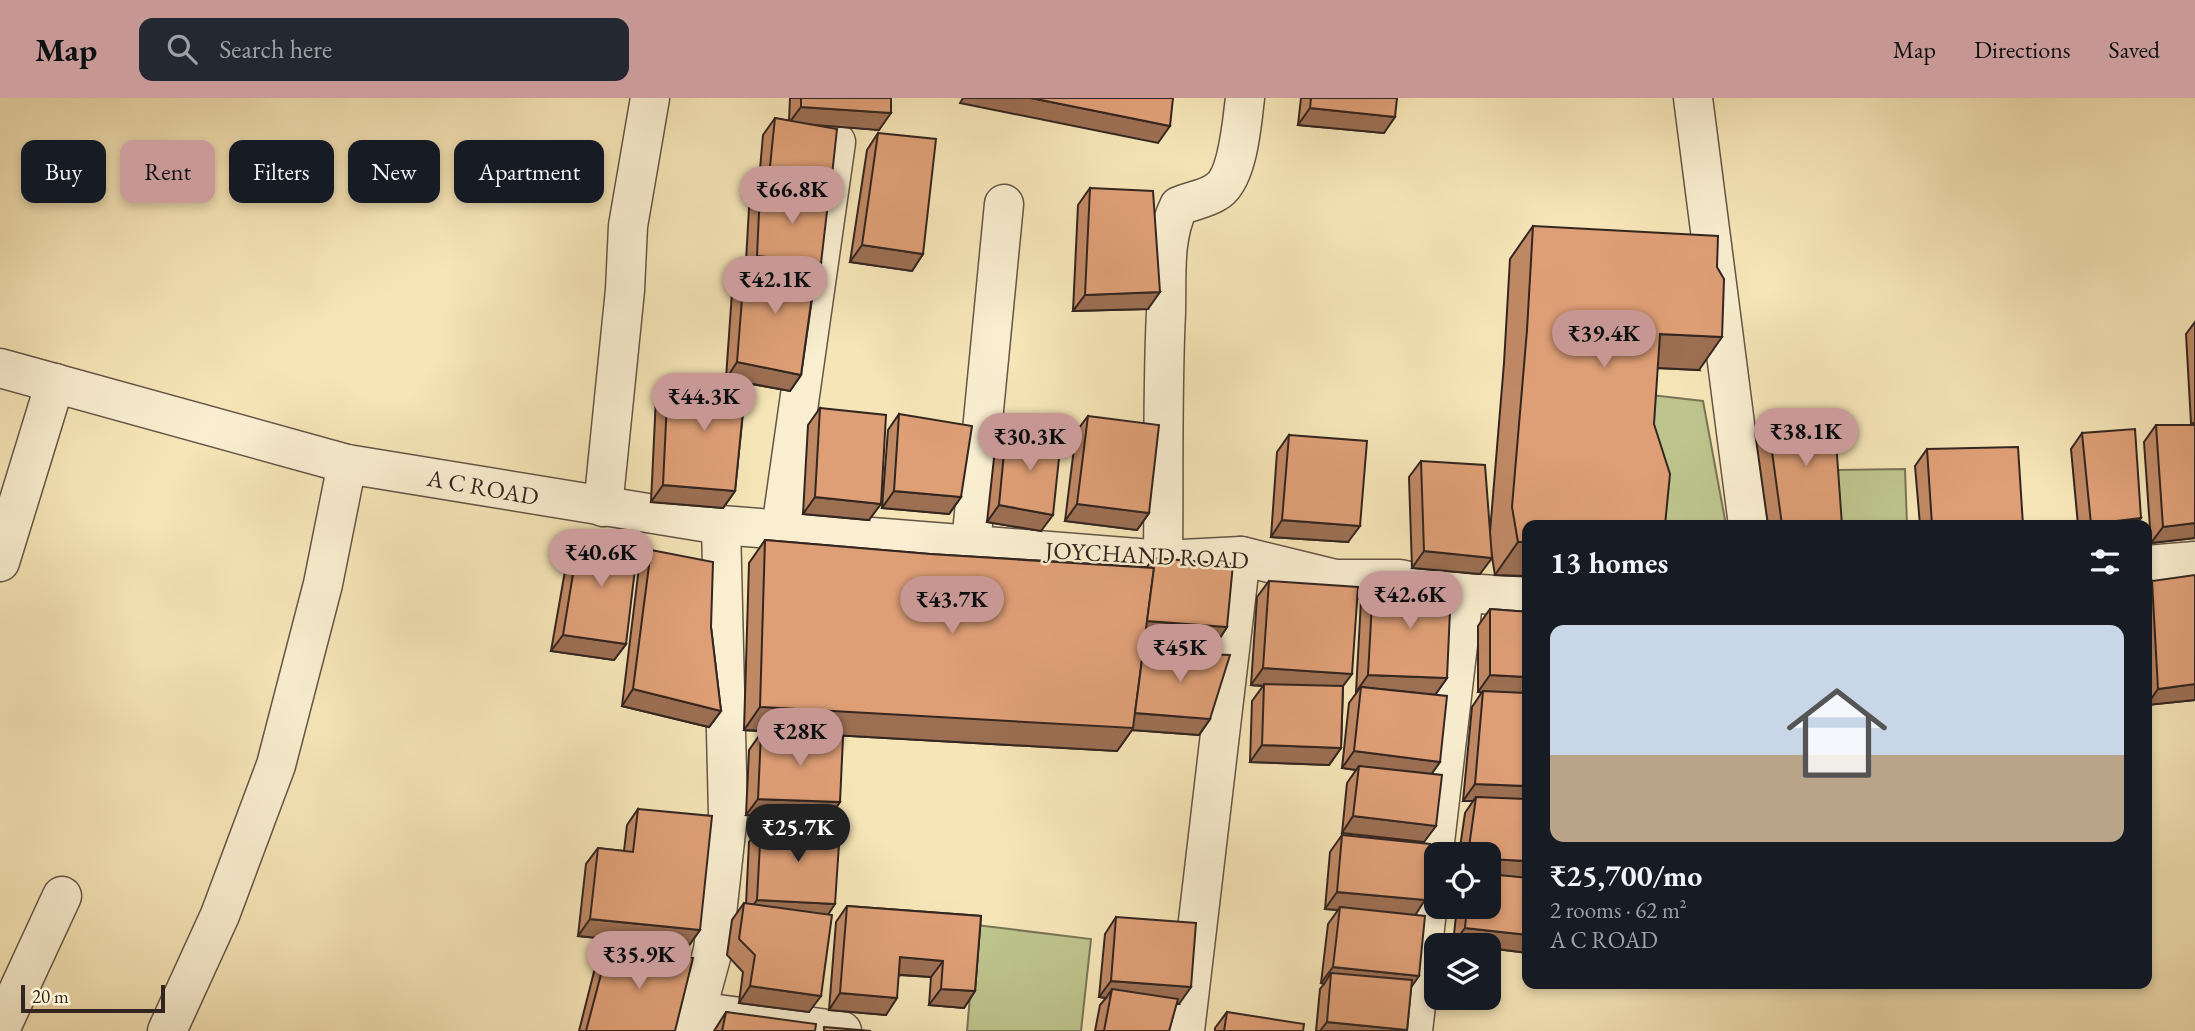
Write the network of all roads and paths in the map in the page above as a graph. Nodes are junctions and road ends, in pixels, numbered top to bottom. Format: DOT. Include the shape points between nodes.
graph roads {
  1 [pos="650,98"];
  2 [pos="1245,98"];
  3 [pos="1693,98"];
  4 [pos="836,142"];
  5 [pos="1004,204"];
  6 [pos="0,368"];
  7 [pos="55,383"];
  8 [pos="346,464"];
  9 [pos="603,507"];
  10 [pos="1747,520"];
  11 [pos="721,525"];
  12 [pos="781,529"];
  13 [pos="971,544"];
  14 [pos="1241,556"];
  15 [pos="1163,560"];
  16 [pos="2195,561"];
  17 [pos="0,562"];
  18 [pos="2152,565"];
  19 [pos="1464,593"];
  20 [pos="1522,597"];
  21 [pos="62,896"];
  22 [pos="694,1021"];
  23 [pos="0,1030"];
  24 [pos="166,1031"];
  25 [pos="842,1031"];
  26 [pos="1185,1031"];
  27 [pos="1413,1031"];
  1 -- 9 [label="street" via="628,226"];
  2 -- 15 [label="street" via="1227,182 1216,193 1179,206 1168,239"];
  3 -- 10 [label="street"];
  4 -- 12 [label="street"];
  5 -- 13 [label="street"];
  6 -- 7 [label="street, A C ROAD"];
  7 -- 8 [label="street, A C ROAD"];
  7 -- 17 [label="street"];
  8 -- 9 [label="street, A C ROAD"];
  8 -- 24 [label="street" via="323,584 276,765 219,915"];
  9 -- 11 [label="street, A C ROAD"];
  11 -- 12 [label="street, JOYCHAND ROAD"];
  11 -- 22 [label="street" via="728,814 713,950"];
  12 -- 13 [label="street, JOYCHAND ROAD"];
  13 -- 15 [label="street, JOYCHAND ROAD"];
  14 -- 15 [label="street, JOYCHAND ROAD"];
  14 -- 19 [label="street, JOYCHAND ROAD" via="1335,579 1400,579"];
  14 -- 26 [label="street"];
  16 -- 18 [label="street"];
  19 -- 20 [label="street, JOYCHAND ROAD"];
  19 -- 27 [label="street"];
  21 -- 23 [label="street"];
  22 -- 25 [label="street"];
}
